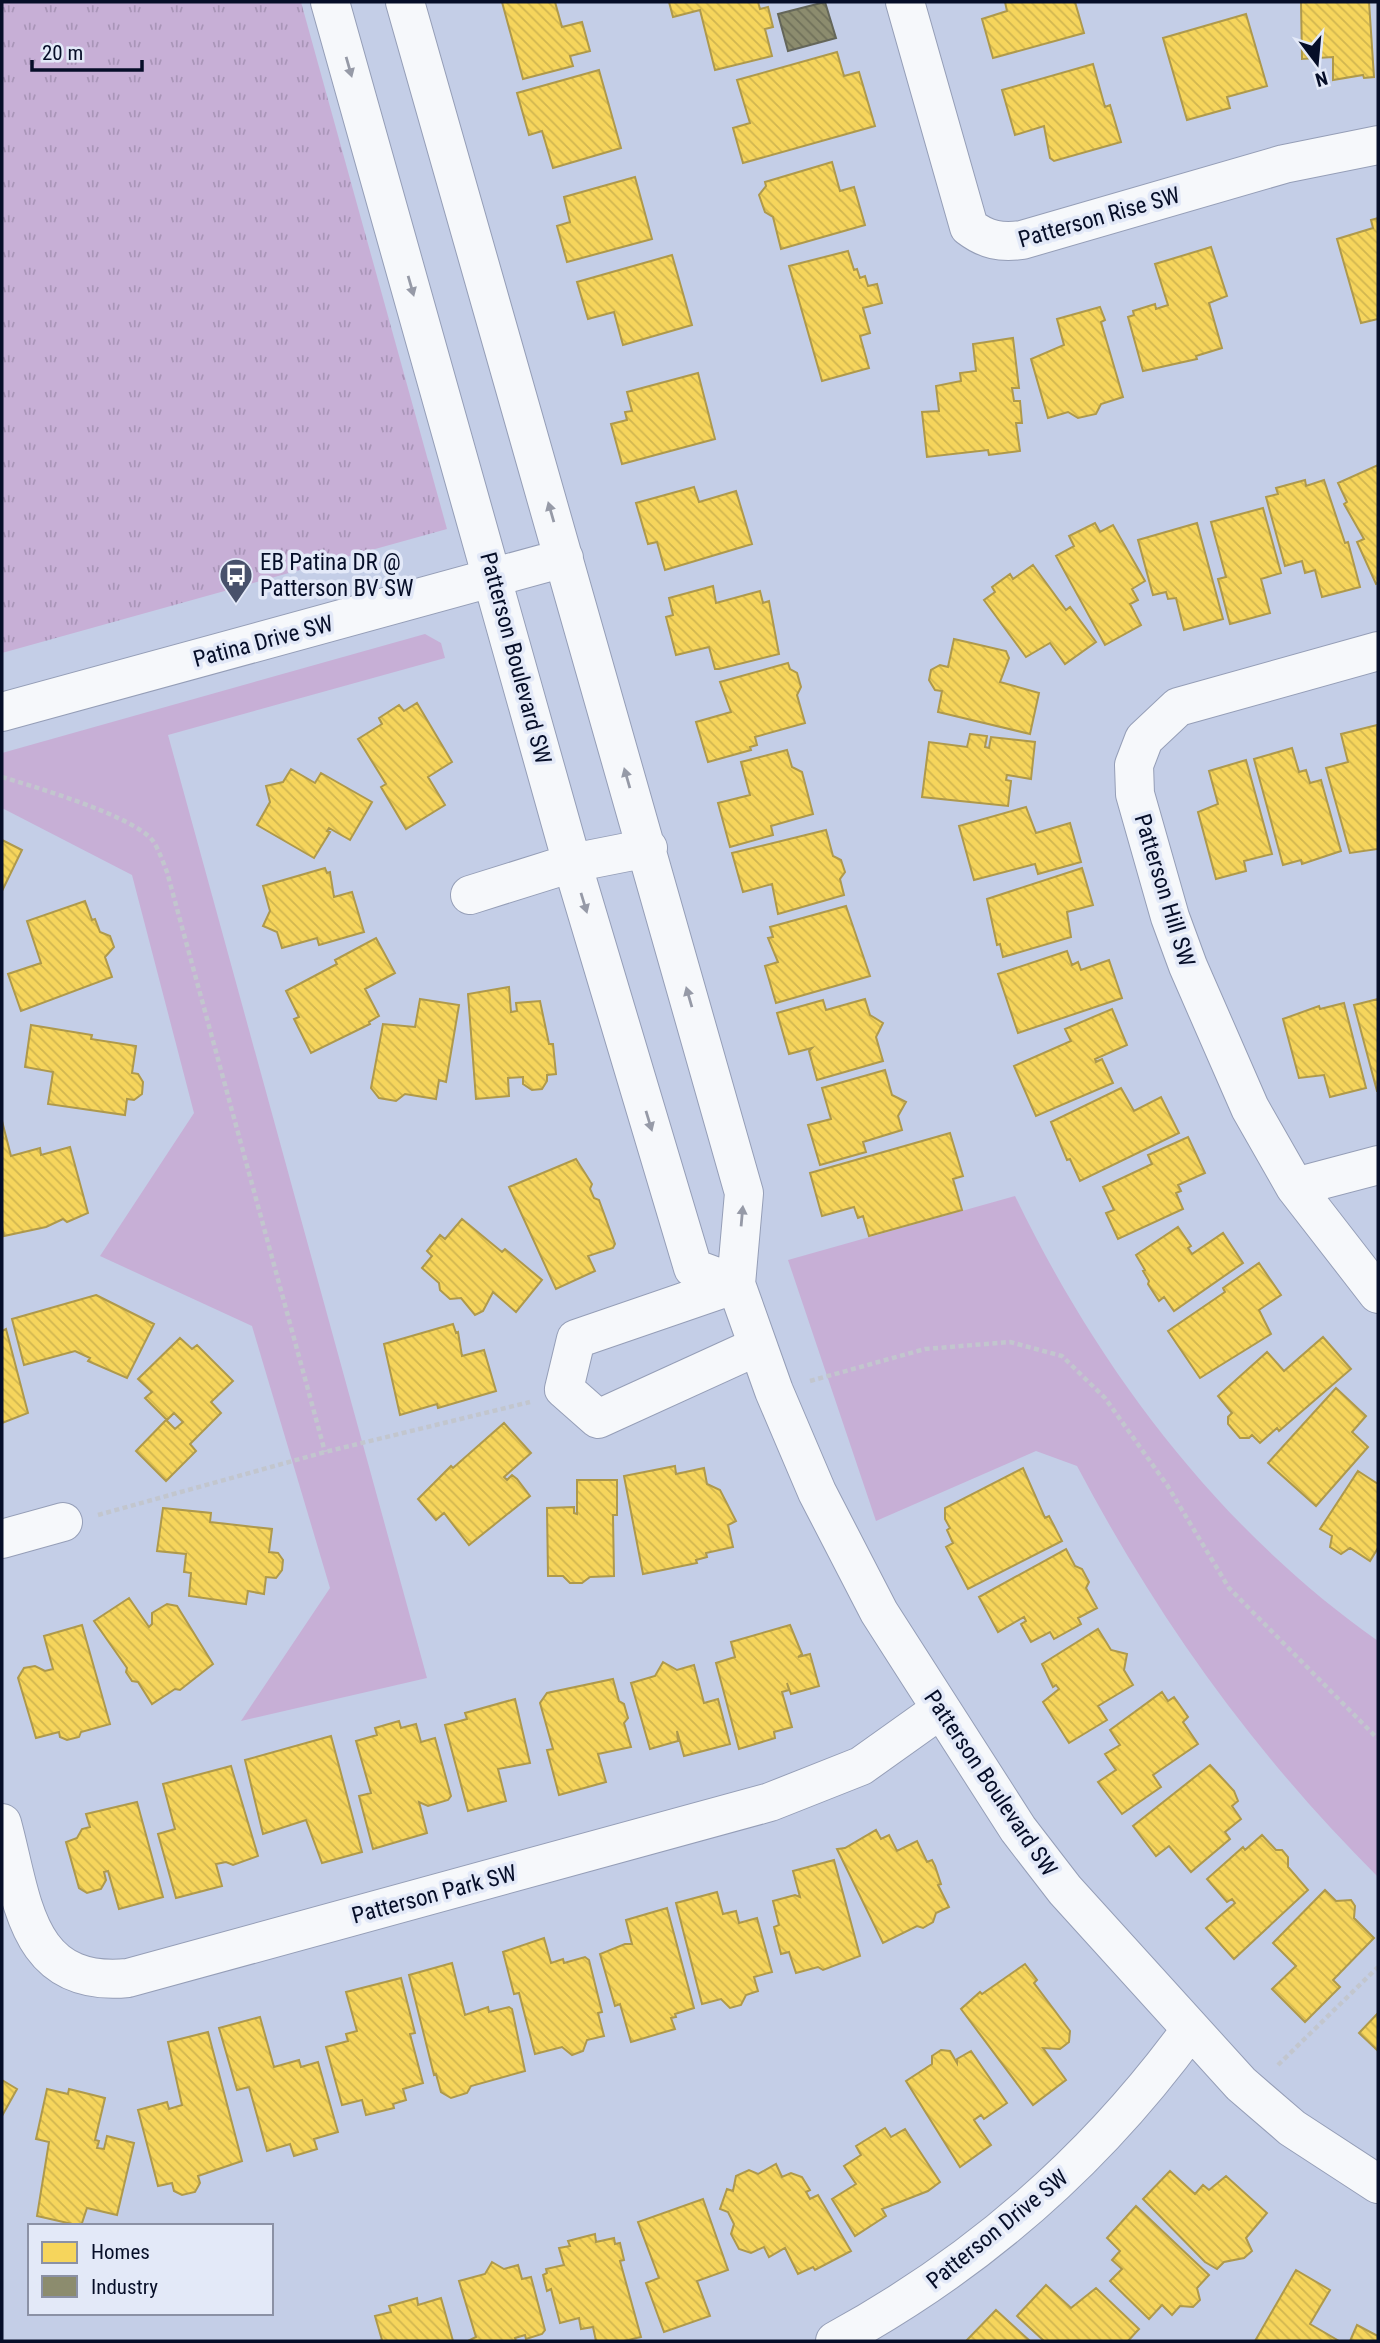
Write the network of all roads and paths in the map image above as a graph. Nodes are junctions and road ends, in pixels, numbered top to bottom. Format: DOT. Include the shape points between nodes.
graph roads {
  1 [pos="330,2"];
  2 [pos="405,2"];
  3 [pos="905,2"];
  4 [pos="1378,145"];
  5 [pos="564,558"];
  6 [pos="494,578"];
  7 [pos="1378,651"];
  8 [pos="2,712"];
  9 [pos="2,777"];
  10 [pos="648,848"];
  11 [pos="572,863"];
  12 [pos="470,895"];
  13 [pos="1378,1164"];
  14 [pos="1294,1187"];
  15 [pos="736,1284"];
  16 [pos="1378,1294"];
  17 [pos="758,1346"];
  18 [pos="564,1389"];
  19 [pos="774,1391"];
  20 [pos="326,1452"];
  21 [pos="63,1522"];
  22 [pos="2,1539"];
  23 [pos="941,1709"];
  24 [pos="1378,1740"];
  25 [pos="2,1823"];
  26 [pos="1378,1967"];
  27 [pos="1191,2029"];
  28 [pos="1278,2065"];
  29 [pos="1378,2184"];
  30 [pos="836,2341"];
  1 -- 6 [label="street, Patterson Boulevard SW, one-way"];
  5 -- 2 [label="street, Patterson Boulevard SW, one-way"];
  3 -- 4 [label="street, Patterson Rise SW" via="970,227 983,238 1005,243 1022,240 1284,164"];
  5 -- 6 [label="street, Patina Drive SW"];
  10 -- 5 [label="street, Patterson Boulevard SW, one-way"];
  6 -- 8 [label="street, Patina Drive SW"];
  6 -- 11 [label="street, Patterson Boulevard SW"];
  7 -- 14 [label="street, Patterson Hill SW" via="1178,707 1144,739 1134,765 1135,794 1188,966 1250,1108"];
  9 -- 20 [label="path" via="122,820 154,842 167,872"];
  10 -- 11 [label="street"];
  15 -- 10 [label="street, Patterson Boulevard SW, one-way" via="744,1193"];
  11 -- 12 [label="street"];
  11 -- 15 [label="street, Patterson Boulevard SW, one-way" via="693,1268"];
  13 -- 14 [label="street"];
  14 -- 16 [label="street, Patterson Hill SW"];
  15 -- 17 [label="street, Patterson Boulevard SW"];
  15 -- 18 [label="street" via="576,1339"];
  17 -- 18 [label="street" via="598,1419"];
  17 -- 19 [label="street, Patterson Boulevard SW"];
  18 -- 20 [label="path" via="541,1399"];
  19 -- 23 [label="street, Patterson Boulevard SW" via="817,1492 879,1612"];
  19 -- 24 [label="path" via="925,1349 1010,1342 1062,1356 1105,1398 1167,1485 1230,1588"];
  20 -- 21 [label="path" via="126,1509"];
  21 -- 22 [label="street"];
  23 -- 25 [label="street, Patterson Park SW" via="861,1766 770,1802 128,1978 98,1981 74,1973 41,1947 30,1927"];
  23 -- 27 [label="street, Patterson Boulevard SW" via="1018,1829 1065,1890"];
  26 -- 28 [label="path"];
  27 -- 29 [label="street, Patterson Boulevard SW" via="1215,2058 1292,2128"];
  27 -- 30 [label="street, Patterson Drive SW" via="1156,2076 1067,2175 980,2248 904,2302"];
}
